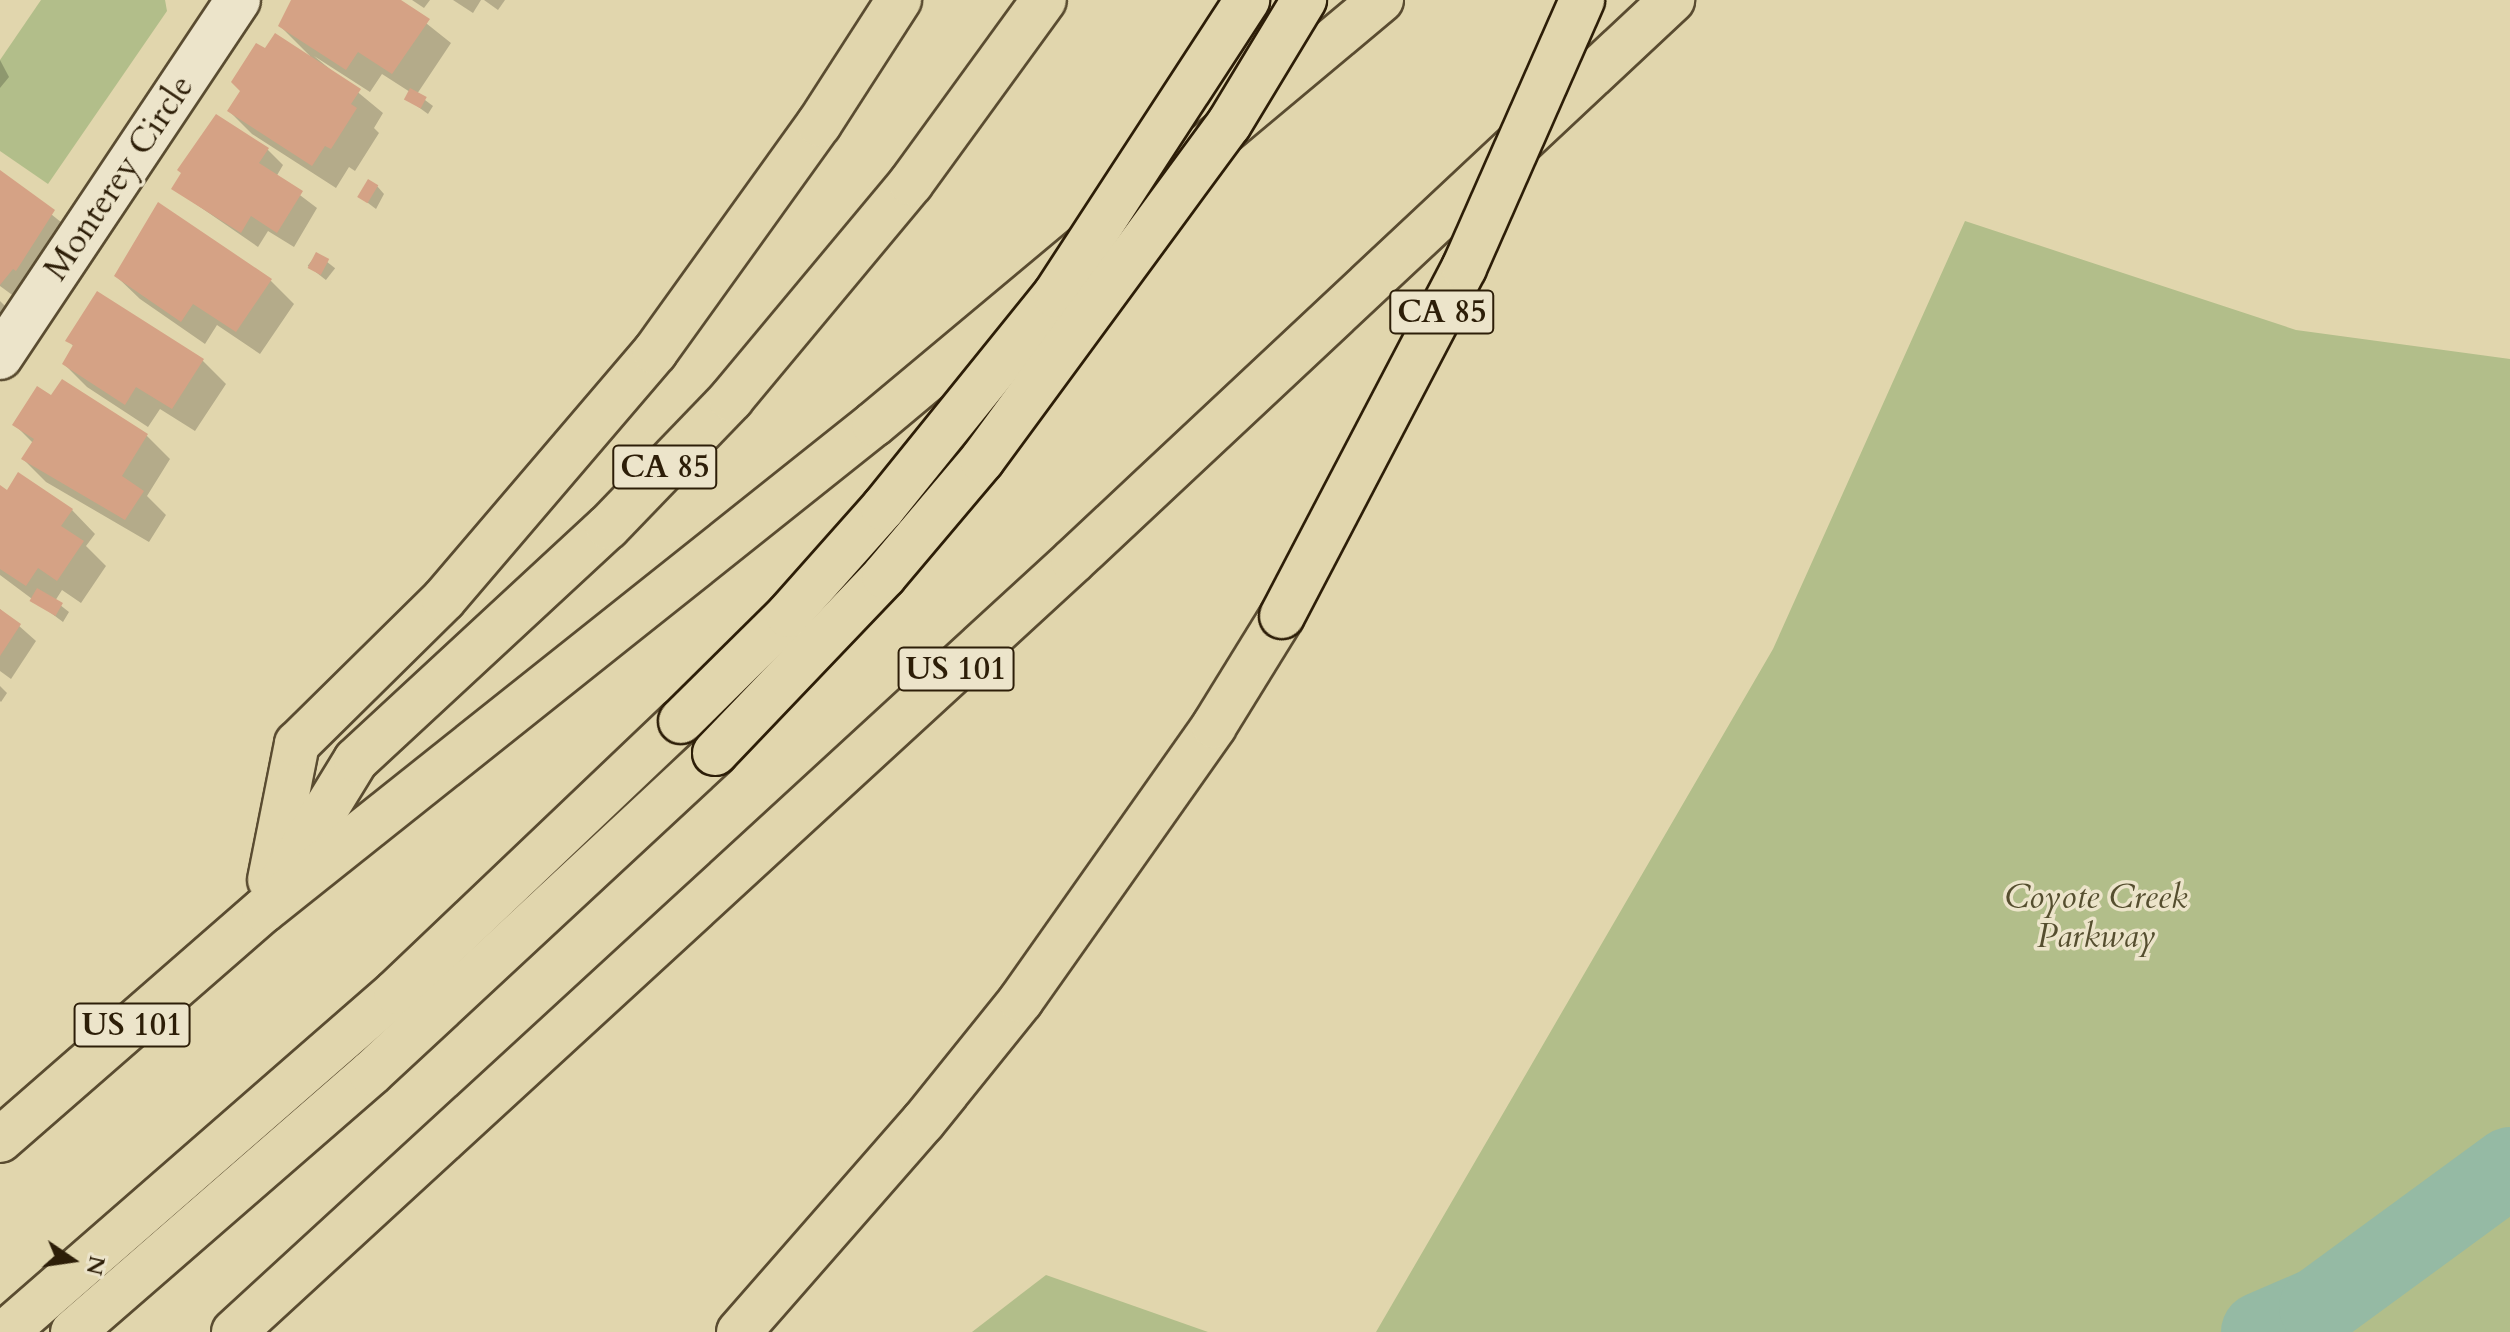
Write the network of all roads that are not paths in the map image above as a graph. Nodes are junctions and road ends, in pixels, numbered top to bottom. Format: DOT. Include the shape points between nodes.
graph roads {
  1 [pos="238,0"];
  2 [pos="899,0"];
  3 [pos="1044,0"];
  4 [pos="1247,0"];
  5 [pos="1304,0"];
  6 [pos="1381,0"];
  7 [pos="1582,0"];
  8 [pos="1672,0"];
  9 [pos="0,357"];
  10 [pos="264,910"];
  11 [pos="0,1140"];
  12 [pos="6,1332"];
  13 [pos="73,1332"];
  14 [pos="234,1332"];
  15 [pos="739,1332"];
  1 -- 9 [label="street, Monterey Circle"];
  2 -- 10 [label="highway" via="819,124 645,364 444,599 297,744"];
  3 -- 10 [label="highway, CA 85" via="911,183 731,399 608,527 356,760"];
  4 -- 12 [label="highway, bridge" via="1055,295 883,508 788,615 396,992"];
  5 -- 13 [label="highway, bridge" via="1229,124 982,460 875,587 715,753 371,1073"];
  6 -- 10 [label="highway, US 101" via="874,424"];
  7 -- 15 [label="highway, CA 85, bridge" via="1464,268 1282,616 1214,726 1021,1000"];
  8 -- 14 [label="highway, US 101" via="1073,561"];
  10 -- 11 [label="highway, US 101"];
}
